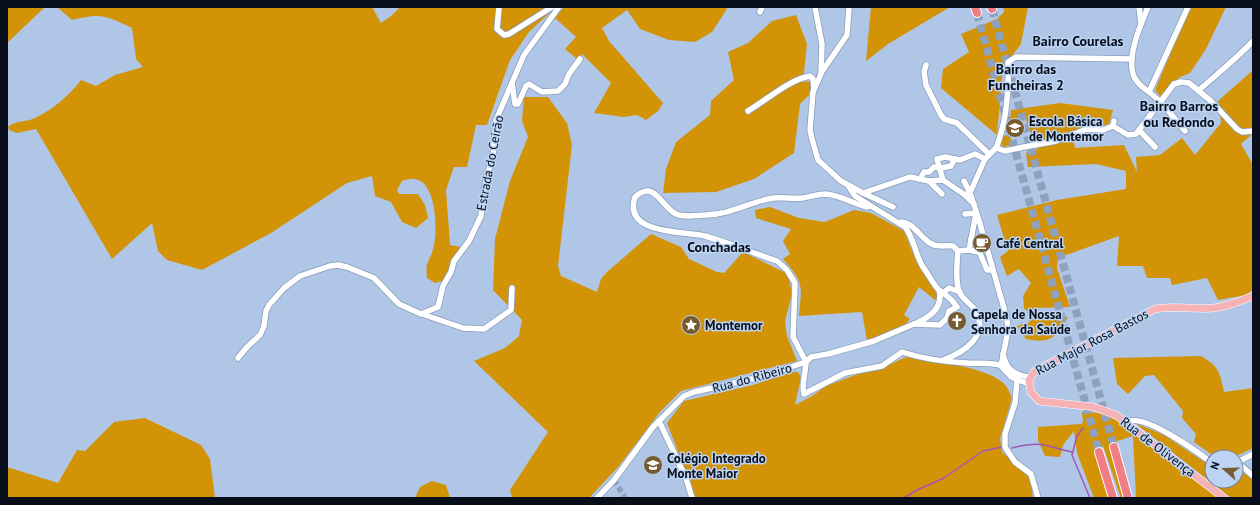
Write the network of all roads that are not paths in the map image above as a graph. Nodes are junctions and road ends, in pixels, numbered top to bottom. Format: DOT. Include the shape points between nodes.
graph roads {
  1 [pos="499,7"];
  2 [pos="552,7"];
  3 [pos="560,7"];
  4 [pos="815,7"];
  5 [pos="849,7"];
  6 [pos="1139,7"];
  7 [pos="1148,7"];
  8 [pos="1188,7"];
  9 [pos="1141,24"];
  10 [pos="1253,41"];
  11 [pos="580,59"];
  12 [pos="1132,59"];
  13 [pos="926,65"];
  14 [pos="821,74"];
  15 [pos="512,83"];
  16 [pos="1009,86"];
  17 [pos="1047,88"];
  18 [pos="814,89"];
  19 [pos="1198,91"];
  20 [pos="1149,92"];
  21 [pos="1161,102"];
  22 [pos="748,111"];
  23 [pos="1140,130"];
  24 [pos="1185,131"];
  25 [pos="1253,131"];
  26 [pos="1155,147"];
  27 [pos="996,148"];
  28 [pos="989,154"];
  29 [pos="955,159"];
  30 [pos="985,159"];
  31 [pos="939,167"];
  32 [pos="920,179"];
  33 [pos="943,180"];
  34 [pos="929,181"];
  35 [pos="964,181"];
  36 [pos="849,187"];
  37 [pos="959,191"];
  38 [pos="863,193"];
  39 [pos="970,193"];
  40 [pos="942,194"];
  41 [pos="974,204"];
  42 [pos="870,206"];
  43 [pos="892,207"];
  44 [pos="976,213"];
  45 [pos="965,214"];
  46 [pos="899,222"];
  47 [pos="971,239"];
  48 [pos="969,250"];
  49 [pos="958,251"];
  50 [pos="979,252"];
  51 [pos="992,270"];
  52 [pos="512,288"];
  53 [pos="941,291"];
  54 [pos="960,292"];
  55 [pos="1253,296"];
  56 [pos="421,314"];
  57 [pos="914,324"];
  58 [pos="1002,354"];
  59 [pos="238,358"];
  60 [pos="941,361"];
  61 [pos="806,362"];
  62 [pos="1001,365"];
  63 [pos="1008,367"];
  64 [pos="1016,377"];
  65 [pos="1029,381"];
  66 [pos="659,421"];
  67 [pos="1127,422"];
  68 [pos="1114,447"];
  69 [pos="1099,452"];
  70 [pos="1204,457"];
  71 [pos="1244,469"];
  72 [pos="1253,476"];
  73 [pos="597,498"];
  74 [pos="692,498"];
  75 [pos="1038,498"];
  76 [pos="1113,498"];
  77 [pos="1128,498"];
  78 [pos="1224,498"];
  1 -- 2 [label="street" via="497,29 504,35"];
  3 -- 15 [label="street, Estrada do Ceirão" via="524,55"];
  4 -- 14 [label="street" via="822,44"];
  5 -- 14 [label="street" via="847,35"];
  6 -- 9 [label="street"];
  7 -- 9 [label="street"];
  8 -- 20 [label="street"];
  9 -- 12 [label="street"];
  10 -- 19 [label="street" via="1231,64"];
  11 -- 15 [label="street" via="565,84 558,90 542,92 529,84 518,104 515,104"];
  12 -- 16 [label="street" via="1016,57 1008,62"];
  12 -- 20 [label="street" via="1133,75"];
  13 -- 28 [label="street" via="924,78 936,108 944,118 957,123"];
  14 -- 18 [label="street"];
  15 -- 56 [label="street, Estrada do Ceirão" via="496,120 493,157 486,179 481,216 469,241 457,256 443,286 438,307"];
  16 -- 17 [label="street"];
  16 -- 27 [label="street" via="1006,113"];
  18 -- 22 [label="street" via="810,76 791,83"];
  18 -- 36 [label="street" via="810,130 818,160"];
  19 -- 21 [label="street" via="1189,83 1174,84"];
  19 -- 25 [label="street" via="1236,128 1242,132"];
  20 -- 21 [label="street"];
  21 -- 23 [label="street"];
  21 -- 24 [label="street"];
  23 -- 26 [label="street"];
  23 -- 27 [label="street" via="1128,135 1114,124 1103,130 1087,129 1056,141 1024,148 1005,151"];
  27 -- 28 [label="street"];
  28 -- 30 [label="street"];
  29 -- 30 [label="street" via="960,160 975,154"];
  29 -- 31 [label="street" via="951,166"];
  29 -- 31 [label="street" via="938,158"];
  30 -- 39 [label="street"];
  31 -- 32 [label="street" via="924,172"];
  31 -- 33 [label="street"];
  32 -- 34 [label="street"];
  32 -- 38 [label="street" via="910,177"];
  33 -- 34 [label="street"];
  33 -- 37 [label="street"];
  34 -- 40 [label="street"];
  35 -- 39 [label="street"];
  36 -- 38 [label="street"];
  36 -- 42 [label="street" via="855,196"];
  37 -- 39 [label="street"];
  37 -- 41 [label="street"];
  38 -- 43 [label="street"];
  39 -- 41 [label="street"];
  41 -- 44 [label="street"];
  42 -- 46 [label="street"];
  42 -- 61 [label="street" via="826,194 804,198 770,198 739,210 715,215 688,216 670,211 654,192 644,192 635,198 635,213 652,228 703,236 777,261 787,270 795,283 793,337"];
  44 -- 45 [label="street"];
  44 -- 47 [label="street"];
  44 -- 51 [label="street"];
  46 -- 49 [label="street" via="914,228 922,238 933,245 953,246"];
  46 -- 53 [label="street" via="909,231 918,259"];
  47 -- 48 [label="street"];
  47 -- 50 [label="street" via="974,239"];
  48 -- 49 [label="street"];
  48 -- 50 [label="street"];
  49 -- 54 [label="street" via="956,262"];
  50 -- 51 [label="street" via="987,270"];
  51 -- 58 [label="street" via="1008,323"];
  52 -- 56 [label="street" via="511,310 484,329 463,328"];
  53 -- 54 [label="street" via="949,288"];
  53 -- 57 [label="street" via="939,305 928,317"];
  53 -- 57 [label="street" via="957,307 949,311 947,318 940,325"];
  54 -- 60 [label="street" via="974,308 980,320 980,329 968,347"];
  55 -- 65 [label="main road, Rua Major Rosa Bastos" via="1213,308 1172,306 1155,309 1035,371"];
  56 -- 59 [label="street" via="399,304 374,278 338,264 300,276 284,288 266,311 260,336"];
  57 -- 61 [label="street" via="874,341 811,357"];
  58 -- 62 [label="street"];
  58 -- 63 [label="street"];
  60 -- 61 [label="street, Rua do Ribeiro" via="902,352 882,366 845,373 804,394 802,390"];
  60 -- 62 [label="street, Rua do Ribeiro"];
  61 -- 66 [label="street, Rua do Ribeiro" via="756,378 686,395"];
  62 -- 63 [label="street, Rua do Ribeiro"];
  62 -- 64 [label="street" via="1005,372"];
  63 -- 64 [label="street"];
  64 -- 65 [label="street"];
  64 -- 75 [label="street" via="1013,410 1004,439 1015,462 1031,474"];
  65 -- 67 [label="main road, Rua de Olivença" via="1033,396 1039,401 1094,407"];
  66 -- 73 [label="street, Rua do Ribeiro"];
  66 -- 74 [label="street" via="686,478"];
  67 -- 70 [label="street" via="1136,421 1170,434"];
  67 -- 78 [label="main road, Rua de Olivença"];
  68 -- 77 [label="highway"];
  69 -- 76 [label="highway"];
  71 -- 72 [label="street"];
}
